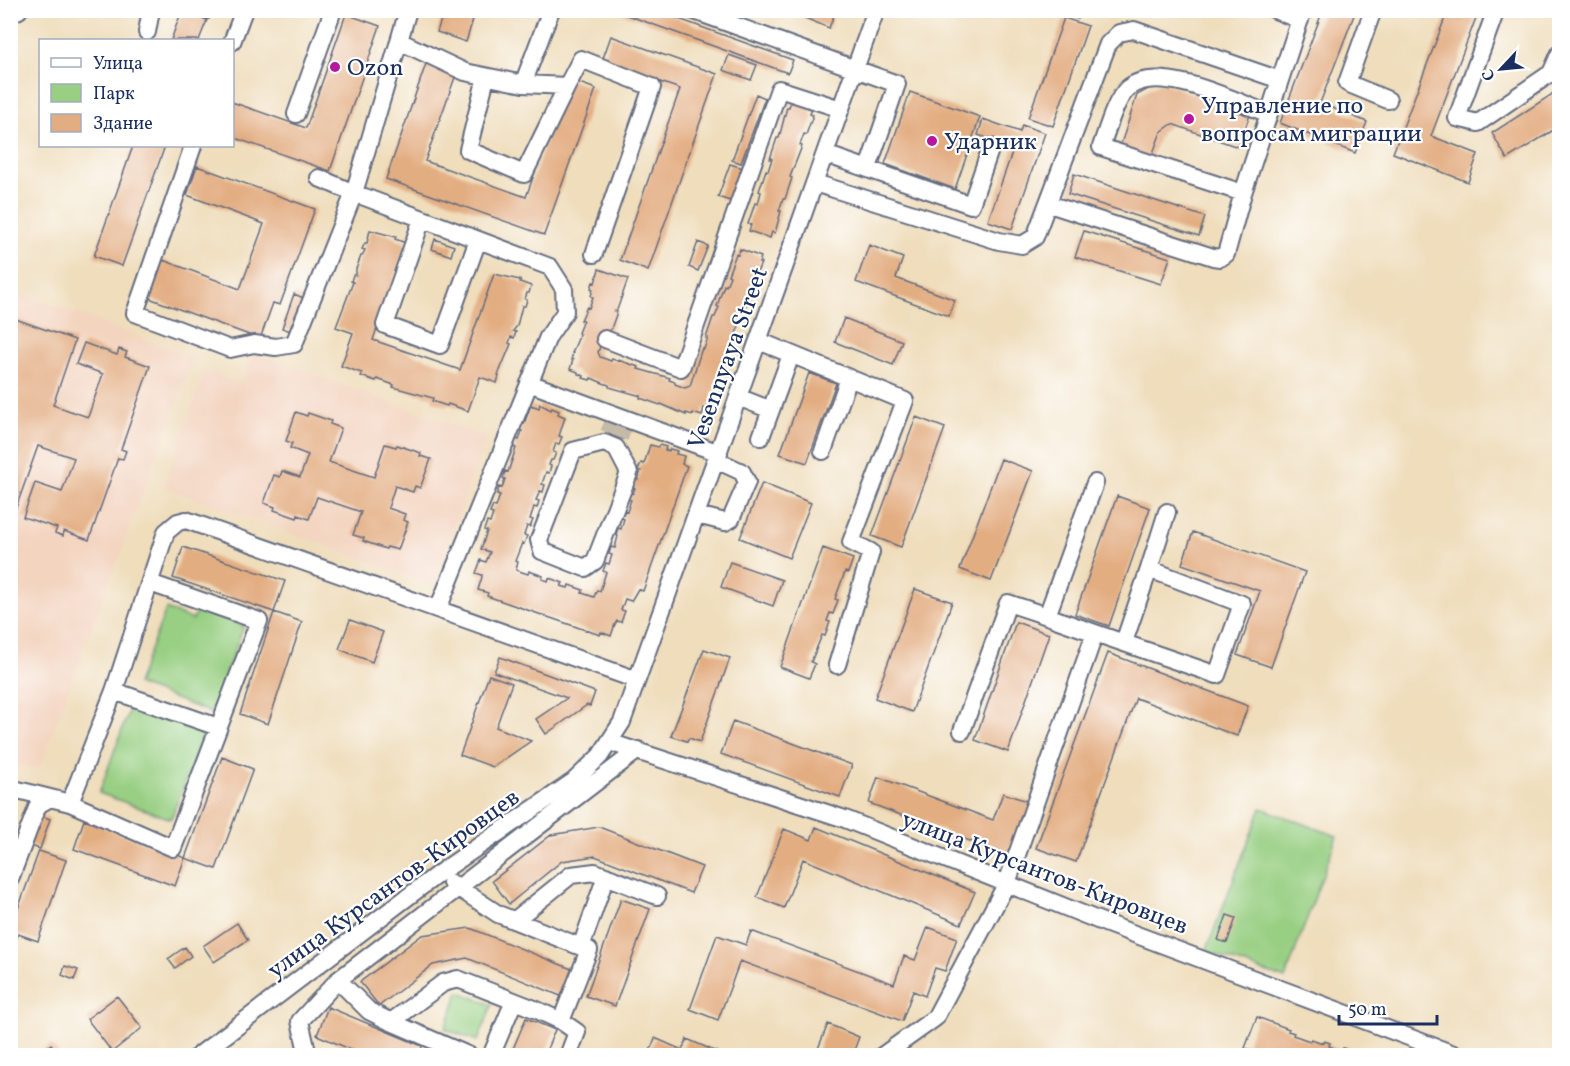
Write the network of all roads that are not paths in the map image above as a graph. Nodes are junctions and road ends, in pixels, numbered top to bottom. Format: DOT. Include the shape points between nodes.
graph roads {
  1 [pos="19,10"];
  2 [pos="152,10"];
  3 [pos="244,10"];
  4 [pos="333,10"];
  5 [pos="408,10"];
  6 [pos="551,10"];
  7 [pos="692,10"];
  8 [pos="876,10"];
  9 [pos="1275,10"];
  10 [pos="1373,10"];
  11 [pos="1496,10"];
  12 [pos="10,14"];
  13 [pos="1301,15"];
  14 [pos="147,32"];
  15 [pos="233,39"];
  16 [pos="399,41"];
  17 [pos="1560,53"];
  18 [pos="855,69"];
  19 [pos="486,77"];
  20 [pos="1280,80"];
  21 [pos="523,84"];
  22 [pos="567,86"];
  23 [pos="1388,100"];
  24 [pos="841,109"];
  25 [pos="296,114"];
  26 [pos="1269,114"];
  27 [pos="193,147"];
  28 [pos="991,147"];
  29 [pos="825,154"];
  30 [pos="868,168"];
  31 [pos="319,178"];
  32 [pos="815,183"];
  33 [pos="1243,193"];
  34 [pos="354,194"];
  35 [pos="1049,204"];
  36 [pos="422,219"];
  37 [pos="478,240"];
  38 [pos="594,254"];
  39 [pos="605,339"];
  40 [pos="759,341"];
  41 [pos="791,355"];
  42 [pos="849,378"];
  43 [pos="529,383"];
  44 [pos="738,397"];
  45 [pos="771,410"];
  46 [pos="761,437"];
  47 [pos="612,441"];
  48 [pos="822,451"];
  49 [pos="718,456"];
  50 [pos="1095,483"];
  51 [pos="1167,512"];
  52 [pos="697,515"];
  53 [pos="1149,569"];
  54 [pos="150,583"];
  55 [pos="438,609"];
  56 [pos="1047,616"];
  57 [pos="1095,633"];
  58 [pos="1124,642"];
  59 [pos="837,665"];
  60 [pos="637,680"];
  61 [pos="114,691"];
  62 [pos="622,722"];
  63 [pos="218,727"];
  64 [pos="962,731"];
  65 [pos="609,742"];
  66 [pos="638,750"];
  67 [pos="13,792"];
  68 [pos="50,798"];
  69 [pos="70,803"];
  70 [pos="438,874"];
  71 [pos="606,876"];
  72 [pos="10,879"];
  73 [pos="1007,882"];
  74 [pos="458,887"];
  75 [pos="657,896"];
  76 [pos="515,920"];
  77 [pos="580,947"];
  78 [pos="338,980"];
  79 [pos="513,1000"];
  80 [pos="561,1021"];
  81 [pos="391,1022"];
  82 [pos="198,1056"];
  83 [pos="308,1056"];
  84 [pos="470,1056"];
  85 [pos="491,1056"];
  86 [pos="568,1056"];
  87 [pos="882,1056"];
  88 [pos="1459,1056"];
  1 -- 12 [label="street"];
  2 -- 14 [label="street"];
  3 -- 15 [label="street"];
  4 -- 25 [label="street"];
  5 -- 16 [label="street"];
  6 -- 21 [label="street"];
  7 -- 18 [label="street"];
  8 -- 18 [label="street, Vesennyaya Street"];
  9 -- 13 [label="street"];
  10 -- 23 [label="street" via="1347,83"];
  11 -- 17 [label="street" via="1457,118 1478,123 1551,73"];
  13 -- 20 [label="street"];
  16 -- 19 [label="street" via="465,72"];
  16 -- 34 [label="street"];
  18 -- 24 [label="street, Vesennyaya Street"];
  18 -- 30 [label="street" via="897,84"];
  19 -- 21 [label="street"];
  19 -- 22 [label="street" via="468,150 524,174"];
  20 -- 26 [label="street"];
  20 -- 35 [label="street" via="1134,30 1119,33 1108,44"];
  21 -- 22 [label="street"];
  22 -- 38 [label="street" via="581,59 652,87"];
  24 -- 29 [label="street, Vesennyaya Street"];
  24 -- 39 [label="street" via="779,89 681,368"];
  26 -- 33 [label="street"];
  26 -- 33 [label="street" via="1178,82 1137,82 1121,96 1101,147"];
  27 -- 34 [label="street" via="135,313 230,349 254,344 294,344"];
  28 -- 30 [label="street" via="971,205"];
  29 -- 30 [label="street"];
  29 -- 32 [label="street, Vesennyaya Street"];
  31 -- 34 [label="street"];
  32 -- 35 [label="street" via="1022,245 1035,237"];
  32 -- 40 [label="street, Vesennyaya Street"];
  33 -- 35 [label="street" via="1226,254 1220,258"];
  34 -- 36 [label="street"];
  36 -- 37 [label="street"];
  36 -- 37 [label="street" via="385,325 440,345"];
  37 -- 43 [label="street" via="550,267 564,289 565,312 548,337"];
  40 -- 41 [label="street"];
  40 -- 44 [label="street, Vesennyaya Street"];
  41 -- 42 [label="street"];
  41 -- 45 [label="street"];
  42 -- 48 [label="street"];
  42 -- 59 [label="street" via="905,401 851,542 871,552"];
  43 -- 49 [label="street"];
  43 -- 55 [label="street"];
  44 -- 45 [label="street"];
  44 -- 49 [label="street, Vesennyaya Street"];
  45 -- 46 [label="street"];
  47 -- 47 [label="street" via="629,474 596,561 585,568 542,551 539,540 573,450"];
  49 -- 52 [label="street, Vesennyaya Street"];
  49 -- 52 [label="street" via="742,472 747,482 731,519 725,522"];
  50 -- 56 [label="street"];
  51 -- 53 [label="street"];
  52 -- 60 [label="street, Vesennyaya Street"];
  53 -- 58 [label="street"];
  53 -- 58 [label="street" via="1242,604 1217,675"];
  54 -- 55 [label="street" via="166,532 186,520"];
  54 -- 61 [label="street"];
  54 -- 63 [label="street" via="259,621"];
  55 -- 60 [label="street"];
  56 -- 57 [label="street"];
  56 -- 64 [label="street" via="1008,603"];
  57 -- 58 [label="street"];
  57 -- 73 [label="street"];
  60 -- 62 [label="street, Vesennyaya Street"];
  61 -- 63 [label="street"];
  61 -- 69 [label="street"];
  62 -- 65 [label="street, улица Курсантов-Кировцев"];
  63 -- 69 [label="street" via="173,848"];
  65 -- 66 [label="street, улица Курсантов-Кировцев"];
  65 -- 70 [label="street, улица Курсантов-Кировцев" via="574,781"];
  66 -- 73 [label="street, улица Курсантов-Кировцев" via="845,819"];
  66 -- 74 [label="street"];
  67 -- 68 [label="street"];
  68 -- 69 [label="street"];
  68 -- 72 [label="street" via="38,805"];
  70 -- 74 [label="street"];
  70 -- 82 [label="street, улица Курсантов-Кировцев"];
  71 -- 75 [label="street"];
  71 -- 76 [label="street" via="595,872 571,876"];
  71 -- 77 [label="street"];
  73 -- 87 [label="street" via="935,1018"];
  73 -- 88 [label="street, улица Курсантов-Кировцев"];
  74 -- 76 [label="street" via="498,914"];
  74 -- 78 [label="street"];
  76 -- 77 [label="street"];
  77 -- 80 [label="street" via="589,950"];
  78 -- 81 [label="street" via="369,1011"];
  78 -- 83 [label="street" via="300,1021"];
  79 -- 80 [label="street"];
  79 -- 81 [label="street" via="458,978 443,983"];
  79 -- 85 [label="street"];
  80 -- 86 [label="street" via="577,1032"];
  81 -- 84 [label="street"];
}
